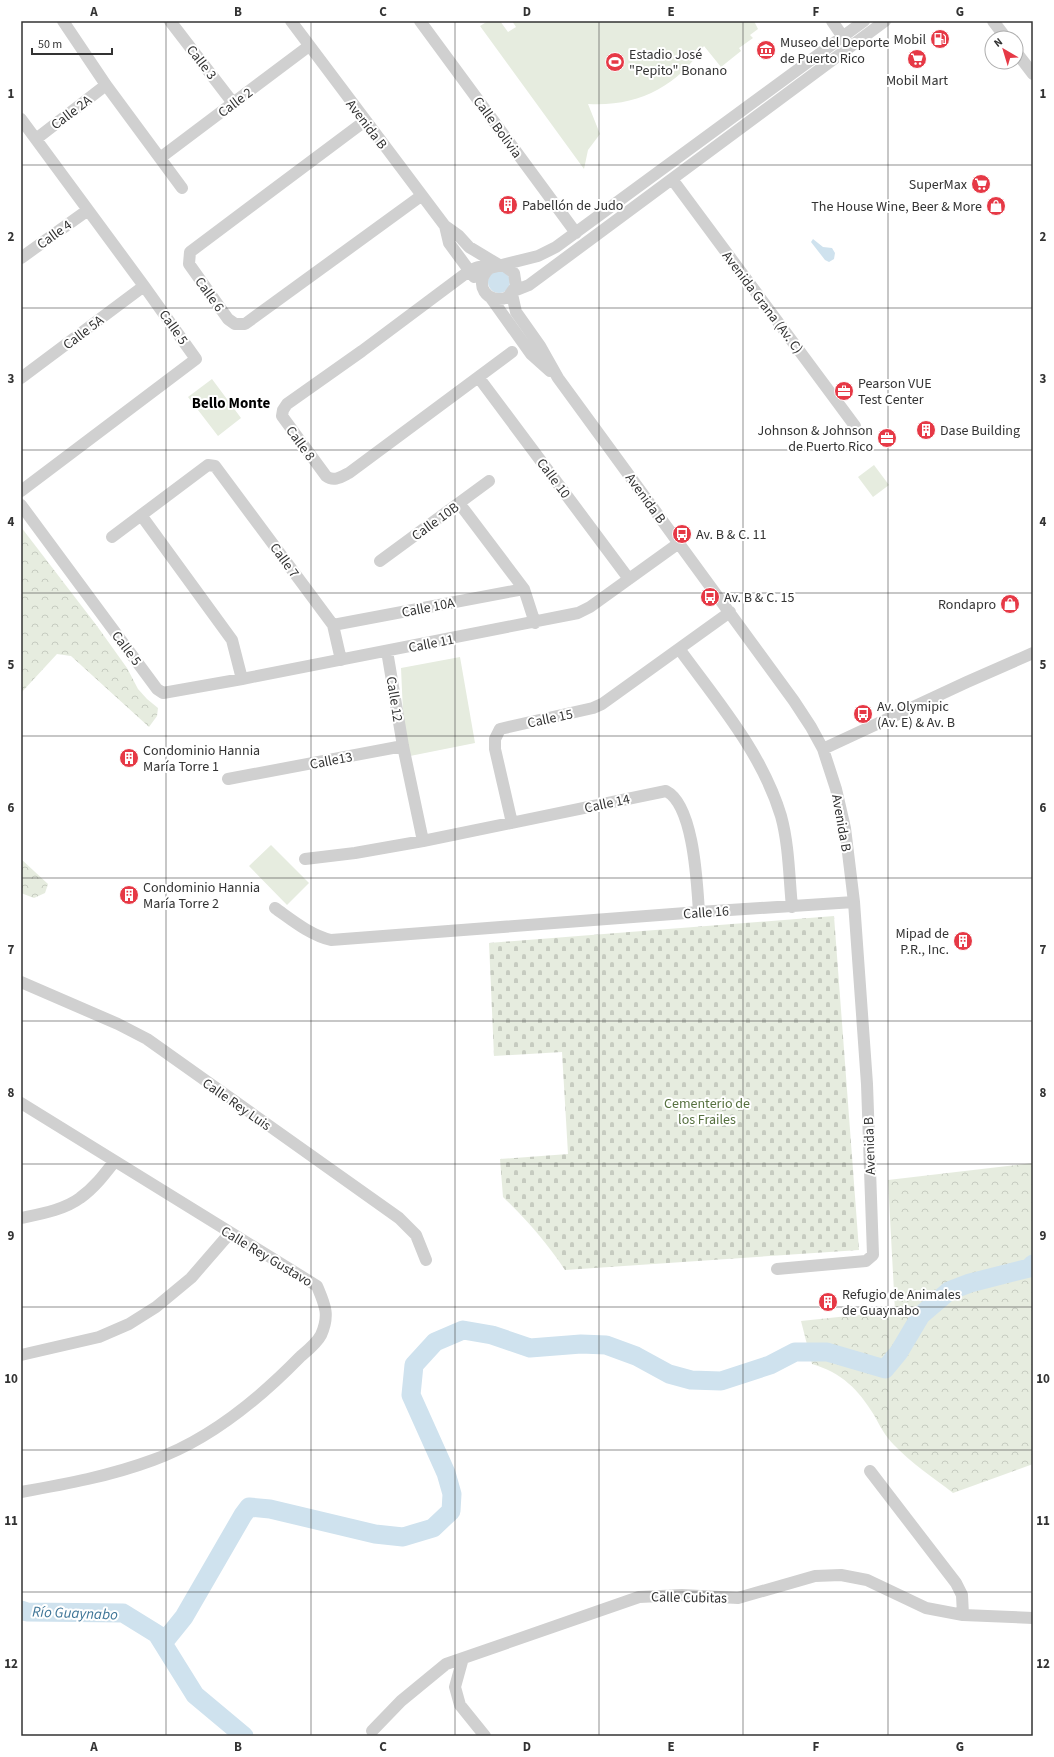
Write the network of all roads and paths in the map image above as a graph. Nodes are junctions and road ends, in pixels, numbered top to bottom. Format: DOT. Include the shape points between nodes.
graph roads {
  1 [pos="63,21"];
  2 [pos="170,21"];
  3 [pos="291,21"];
  4 [pos="420,21"];
  5 [pos="832,21"];
  6 [pos="864,21"];
  7 [pos="884,21"];
  8 [pos="993,21"];
  9 [pos="1000,30"];
  10 [pos="843,37"];
  11 [pos="309,46"];
  12 [pos="1024,62"];
  13 [pos="1033,74"];
  14 [pos="106,84"];
  15 [pos="233,103"];
  16 [pos="21,119"];
  17 [pos="365,121"];
  18 [pos="36,139"];
  19 [pos="160,158"];
  20 [pos="672,179"];
  21 [pos="182,188"];
  22 [pos="421,196"];
  23 [pos="88,210"];
  24 [pos="445,226"];
  25 [pos="576,233"];
  26 [pos="21,258"];
  27 [pos="497,266"];
  28 [pos="469,271"];
  29 [pos="144,286"];
  30 [pos="482,287"];
  31 [pos="513,292"];
  32 [pos="491,298"];
  33 [pos="512,352"];
  34 [pos="21,378"];
  35 [pos="479,378"];
  36 [pos="558,378"];
  37 [pos="855,426"];
  38 [pos="489,481"];
  39 [pos="21,491"];
  40 [pos="459,503"];
  41 [pos="21,505"];
  42 [pos="141,515"];
  43 [pos="112,537"];
  44 [pos="679,543"];
  45 [pos="380,561"];
  46 [pos="628,579"];
  47 [pos="524,590"];
  48 [pos="730,612"];
  49 [pos="535,623"];
  50 [pos="333,625"];
  51 [pos="680,650"];
  52 [pos="387,651"];
  53 [pos="1033,653"];
  54 [pos="341,660"];
  55 [pos="242,679"];
  56 [pos="163,693"];
  57 [pos="403,746"];
  58 [pos="823,750"];
  59 [pos="228,779"];
  60 [pos="512,823"];
  61 [pos="423,841"];
  62 [pos="304,859"];
  63 [pos="854,902"];
  64 [pos="792,907"];
  65 [pos="275,908"];
  66 [pos="699,912"];
  67 [pos="22,984"];
  68 [pos="21,1103"];
  69 [pos="114,1162"];
  70 [pos="21,1218"];
  71 [pos="230,1233"];
  72 [pos="426,1260"];
  73 [pos="777,1269"];
  74 [pos="21,1356"];
  75 [pos="870,1471"];
  76 [pos="21,1492"];
  77 [pos="963,1615"];
  78 [pos="1033,1618"];
  79 [pos="463,1658"];
  80 [pos="372,1731"];
  81 [pos="484,1736"];
  1 -- 14 [label="street"];
  2 -- 15 [label="street, Calle 3"];
  3 -- 11 [label="street, Avenida B"];
  4 -- 25 [label="street, Calle Bolivia"];
  5 -- 10 [label="street"];
  6 -- 10 [label="street, Calle 8"];
  7 -- 20 [label="street"];
  8 -- 9 [label="street"];
  10 -- 25 [label="street, Calle 8"];
  11 -- 15 [label="street, Calle 2"];
  11 -- 17 [label="street, Avenida B"];
  12 -- 13 [label="street"];
  14 -- 18 [label="street, Calle 2A"];
  14 -- 19 [label="street"];
  15 -- 19 [label="street, Calle 2"];
  16 -- 18 [label="street, Calle 5"];
  17 -- 22 [label="street, Avenida B"];
  17 -- 22 [label="street, Calle 6" via="190,252 189,264 228,319 236,324 245,324"];
  18 -- 23 [label="street, Calle 5"];
  19 -- 21 [label="street"];
  20 -- 31 [label="street" via="529,286"];
  20 -- 37 [label="street, Avenida Grana (Av. C)"];
  22 -- 24 [label="street, Avenida B"];
  23 -- 26 [label="street, Calle 4"];
  23 -- 29 [label="street, Calle 5"];
  24 -- 27 [label="street, Avenida B"];
  24 -- 28 [label="street, Avenida B" via="449,243"];
  25 -- 27 [label="street, Calle 8" via="549,252"];
  27 -- 28 [label="street, Calle 8" via="479,267"];
  27 -- 30 [label="street" via="482,278"];
  27 -- 31 [label="street" via="514,273 516,282"];
  28 -- 30 [label="street, Avenida B"];
  28 -- 35 [label="street, Calle 8" via="362,352 287,404 282,416 326,476 330,480 338,479"];
  29 -- 34 [label="street, Calle 5A"];
  29 -- 39 [label="street, Calle 5" via="196,359"];
  30 -- 32 [label="street"];
  31 -- 32 [label="street" via="500,300"];
  31 -- 36 [label="street, Avenida B" via="516,312"];
  32 -- 36 [label="street, Avenida B" via="531,354"];
  33 -- 35 [label="street, Calle 8"];
  35 -- 46 [label="street, Calle 10"];
  36 -- 44 [label="street, Avenida B"];
  38 -- 40 [label="street, Calle 10B"];
  40 -- 45 [label="street, Calle 10B"];
  40 -- 47 [label="street"];
  41 -- 56 [label="street, Calle 5" via="157,689"];
  42 -- 43 [label="street"];
  42 -- 50 [label="street, Calle 7" via="208,465 215,466"];
  42 -- 55 [label="street" via="232,640"];
  44 -- 46 [label="street, Calle 11"];
  44 -- 48 [label="street, Avenida B"];
  46 -- 49 [label="street, Calle 11" via="578,613"];
  47 -- 49 [label="street"];
  47 -- 50 [label="street, Calle 10A"];
  48 -- 51 [label="street, Calle 15"];
  48 -- 58 [label="street, Avenida B" via="794,701"];
  49 -- 52 [label="street, Calle 11"];
  50 -- 54 [label="street, Calle 7"];
  51 -- 60 [label="street, Calle 15" via="593,708 500,729 494,739 495,750"];
  51 -- 64 [label="street" via="745,739 769,783 781,817"];
  52 -- 54 [label="street, Calle 11"];
  52 -- 57 [label="street, Calle 12"];
  53 -- 58 [label="street"];
  54 -- 55 [label="street, Calle 11"];
  55 -- 56 [label="street, Calle 11"];
  57 -- 59 [label="street, Calle13"];
  57 -- 61 [label="street"];
  58 -- 63 [label="street, Avenida B" via="845,828"];
  60 -- 61 [label="street, Calle 14"];
  60 -- 66 [label="street, Calle 14" via="666,791 671,794 686,822 692,842"];
  61 -- 62 [label="street, Calle 14"];
  63 -- 64 [label="street, Calle 16"];
  63 -- 73 [label="street, Avenida B" via="867,1084 873,1255 866,1261"];
  64 -- 66 [label="street, Calle 16"];
  65 -- 66 [label="street, Calle 16" via="321,938 331,940"];
  67 -- 72 [label="street, Calle Rey Luis" via="147,1039 399,1218 416,1235"];
  68 -- 69 [label="street, Calle Rey Gustavo"];
  69 -- 70 [label="street" via="96,1184 79,1199 58,1209"];
  69 -- 71 [label="street, Calle Rey Gustavo"];
  71 -- 74 [label="street" via="191,1278 156,1307 129,1324 100,1337"];
  71 -- 76 [label="street, Calle Rey Gustavo" via="317,1286 327,1313 320,1337 290,1368 244,1407 197,1440 154,1460 91,1479"];
  75 -- 77 [label="street" via="956,1583 962,1595"];
  77 -- 78 [label="street, Calle Cubitas"];
  77 -- 79 [label="street, Calle Cubitas" via="926,1608 867,1580 841,1575 815,1576 738,1598 682,1595 639,1597"];
  79 -- 80 [label="street, Calle Cubitas" via="446,1664 430,1676"];
  79 -- 81 [label="street" via="455,1687 460,1705"];
}
